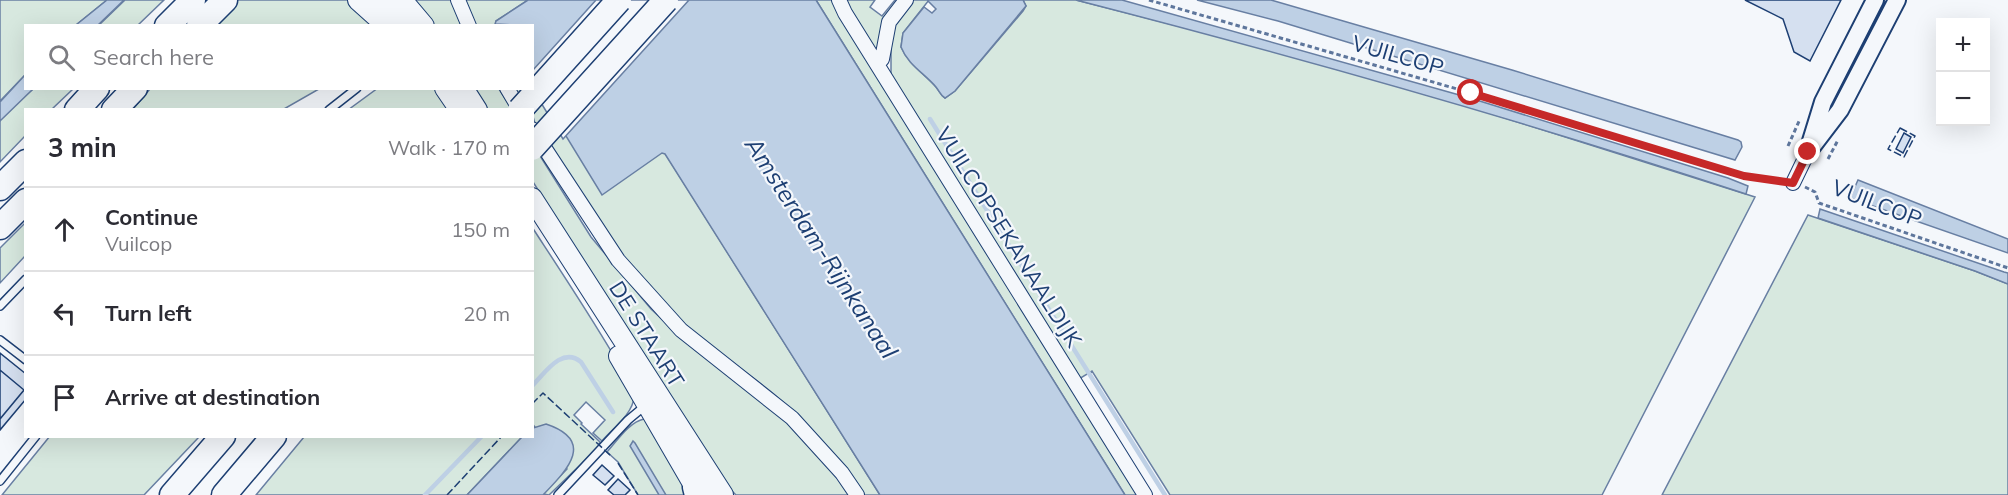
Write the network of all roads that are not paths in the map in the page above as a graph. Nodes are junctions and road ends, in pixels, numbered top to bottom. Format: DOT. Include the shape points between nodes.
graph roads {
  1 [pos="174,0"];
  2 [pos="193,0"];
  3 [pos="225,0"];
  4 [pos="358,0"];
  5 [pos="380,0"];
  6 [pos="402,0"];
  7 [pos="458,0"];
  8 [pos="619,0"];
  9 [pos="666,0"];
  10 [pos="839,0"];
  11 [pos="906,0"];
  12 [pos="1875,0"];
  13 [pos="1897,0"];
  14 [pos="154,24"];
  15 [pos="169,24"];
  16 [pos="201,24"];
  17 [pos="385,24"];
  18 [pos="407,24"];
  19 [pos="422,24"];
  20 [pos="468,24"];
  21 [pos="877,64"];
  22 [pos="96,90"];
  23 [pos="133,90"];
  24 [pos="354,90"];
  25 [pos="446,90"];
  26 [pos="464,90"];
  27 [pos="508,90"];
  28 [pos="79,108"];
  29 [pos="116,108"];
  30 [pos="332,108"];
  31 [pos="459,108"];
  32 [pos="476,108"];
  33 [pos="519,108"];
  34 [pos="522,108"];
  35 [pos="534,132"];
  36 [pos="534,146"];
  37 [pos="1808,152"];
  38 [pos="24,164"];
  39 [pos="1793,183"];
  40 [pos="0,188"];
  41 [pos="534,201"];
  42 [pos="24,203"];
  43 [pos="534,222"];
  44 [pos="0,227"];
  45 [pos="24,281"];
  46 [pos="0,306"];
  47 [pos="0,340"];
  48 [pos="24,358"];
  49 [pos="646,405"];
  50 [pos="34,438"];
  51 [pos="221,438"];
  52 [pos="272,438"];
  53 [pos="0,481"];
  54 [pos="698,492"];
  55 [pos="172,495"];
  56 [pos="224,495"];
  57 [pos="558,495"];
  58 [pos="723,495"];
  59 [pos="857,495"];
  60 [pos="1145,495"];
  1 -- 14 [label="highway"];
  2 -- 15 [label="highway"];
  3 -- 16 [label="highway"];
  4 -- 17 [label="main road"];
  5 -- 18 [label="main road"];
  6 -- 19 [label="main road"];
  7 -- 20 [label="street"];
  8 -- 34 [label="highway, bridge"];
  9 -- 36 [label="highway, bridge"];
  10 -- 21 [label="street, VUILCOPSEKANAALDIJK"];
  11 -- 21 [label="street" via="889,22 884,53"];
  12 -- 37 [label="street" via="1823,102"];
  13 -- 37 [label="street" via="1840,110"];
  21 -- 60 [label="street, VUILCOPSEKANAALDIJK"];
  22 -- 28 [label="highway"];
  23 -- 29 [label="highway"];
  24 -- 30 [label="lane"];
  25 -- 31 [label="main road"];
  26 -- 32 [label="main road"];
  27 -- 33 [label="street"];
  35 -- 59 [label="street" via="618,260 681,330 792,418"];
  37 -- 39 [label="street"];
  38 -- 40 [label="highway"];
  41 -- 58 [label="main road, DE STAART"];
  42 -- 44 [label="highway"];
  43 -- 49 [label="main road, DE STAART"];
  45 -- 46 [label="lane"];
  47 -- 48 [label="lane"];
  49 -- 54 [label="main road, DE STAART"];
  49 -- 57 [label="lane"];
  50 -- 53 [label="lane"];
  51 -- 55 [label="highway"];
  52 -- 56 [label="highway"];
}
